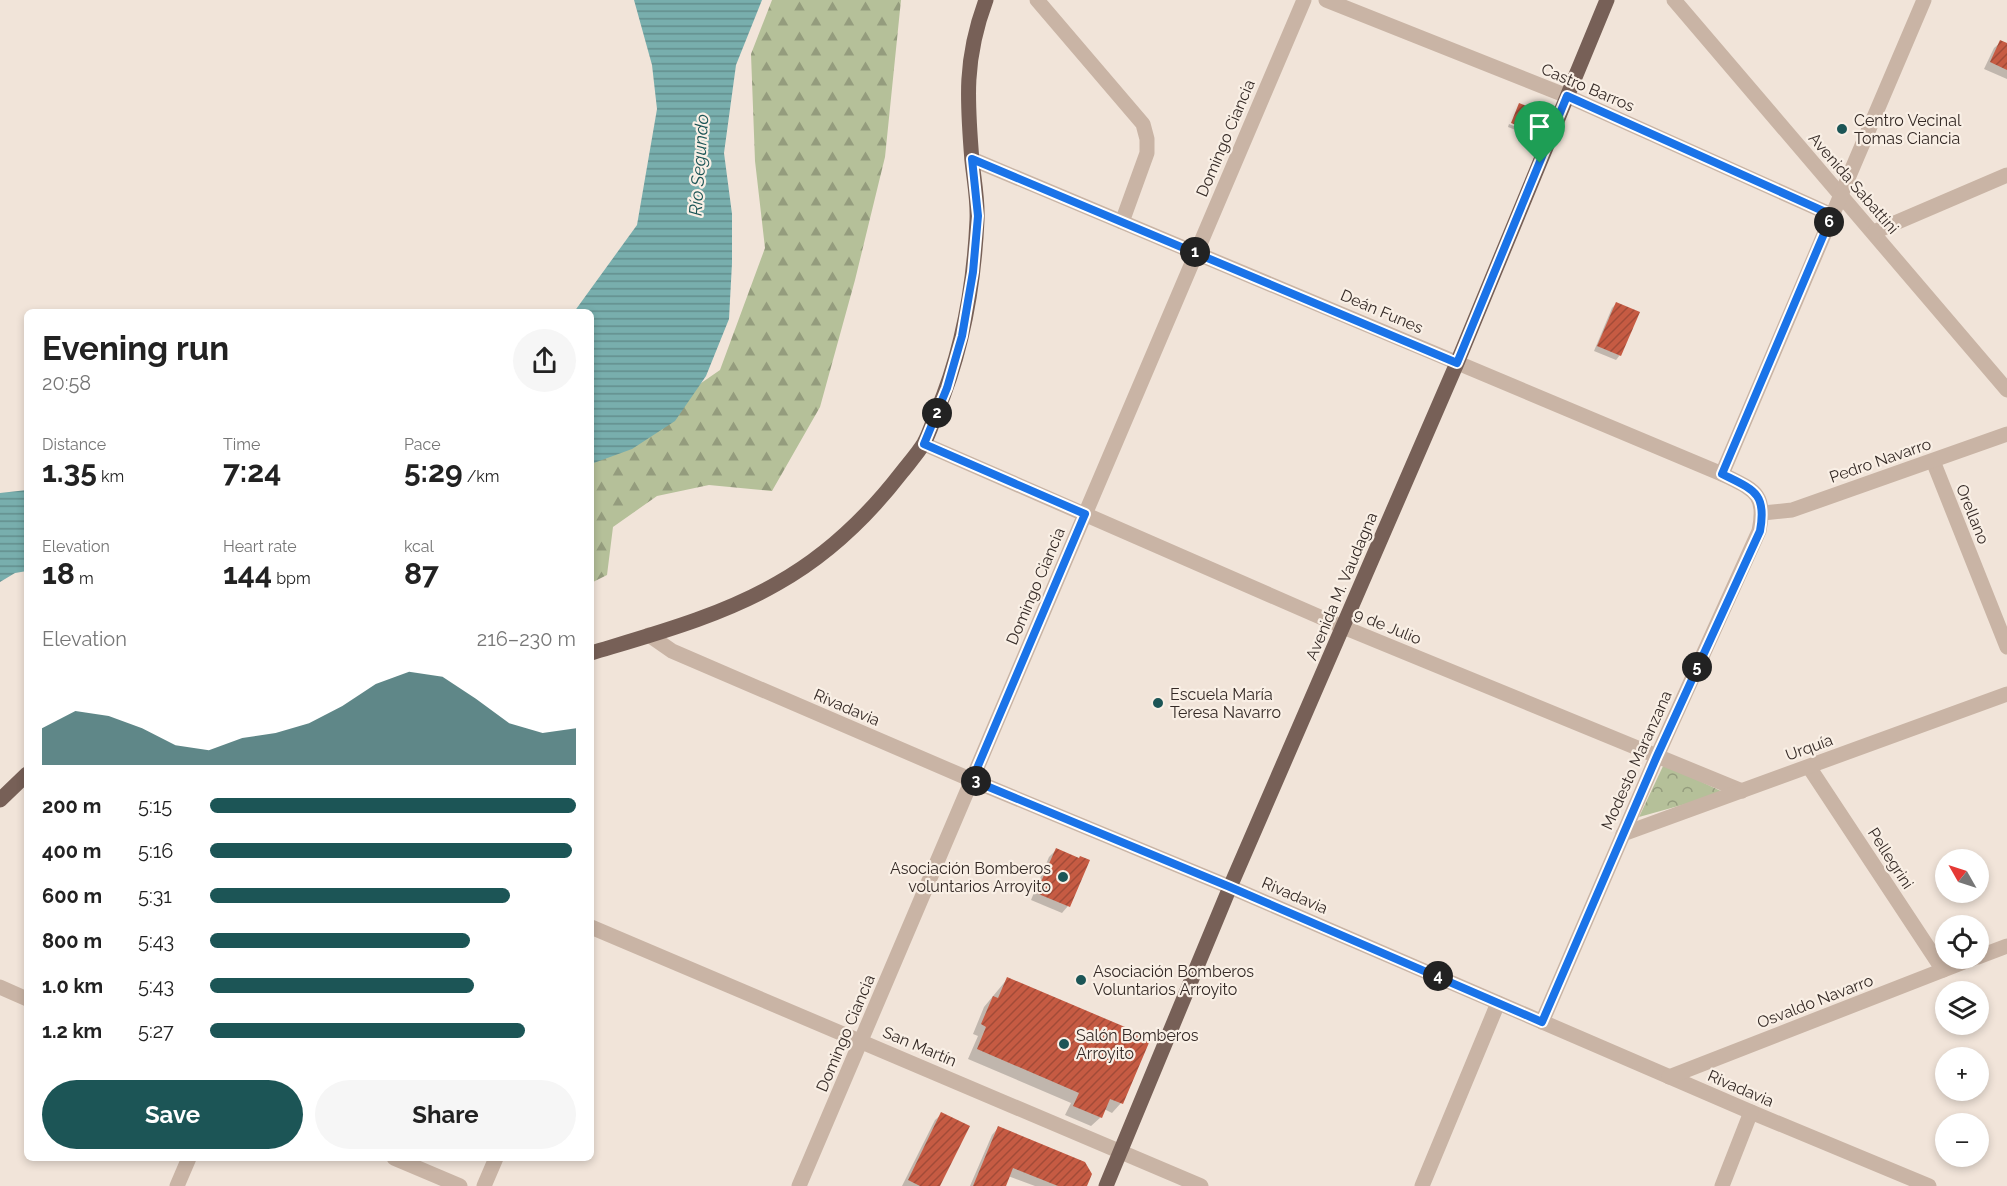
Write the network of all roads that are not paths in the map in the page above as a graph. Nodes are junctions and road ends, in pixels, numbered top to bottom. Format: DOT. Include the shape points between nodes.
graph roads {
  1 [pos="986,0"];
  2 [pos="1036,0"];
  3 [pos="1304,0"];
  4 [pos="1326,0"];
  5 [pos="1607,0"];
  6 [pos="1674,0"];
  7 [pos="1924,0"];
  8 [pos="1567,96"];
  9 [pos="972,159"];
  10 [pos="2007,175"];
  11 [pos="1841,195"];
  12 [pos="1832,215"];
  13 [pos="1122,222"];
  14 [pos="1874,232"];
  15 [pos="1195,253"];
  16 [pos="1457,363"];
  17 [pos="2007,390"];
  18 [pos="2007,434"];
  19 [pos="924,444"];
  20 [pos="1933,461"];
  21 [pos="1722,474"];
  22 [pos="1763,513"];
  23 [pos="1085,514"];
  24 [pos="1342,627"];
  25 [pos="649,635"];
  26 [pos="2007,647"];
  27 [pos="594,652"];
  28 [pos="2007,694"];
  29 [pos="1657,756"];
  30 [pos="1809,766"];
  31 [pos="24,777"];
  32 [pos="972,780"];
  33 [pos="1742,791"];
  34 [pos="0,800"];
  35 [pos="1623,834"];
  36 [pos="1230,887"];
  37 [pos="594,930"];
  38 [pos="2007,946"];
  39 [pos="1989,953"];
  40 [pos="1943,970"];
  41 [pos="0,987"];
  42 [pos="24,998"];
  43 [pos="1498,1003"];
  44 [pos="1542,1022"];
  45 [pos="861,1041"];
  46 [pos="1669,1077"];
  47 [pos="1751,1112"];
  48 [pos="1121,1152"];
  49 [pos="188,1161"];
  50 [pos="401,1161"];
  51 [pos="495,1161"];
  52 [pos="177,1186"];
  53 [pos="460,1186"];
  54 [pos="484,1186"];
  55 [pos="800,1186"];
  56 [pos="1106,1186"];
  57 [pos="1202,1186"];
  58 [pos="1422,1186"];
  59 [pos="1722,1186"];
  60 [pos="1929,1186"];
  1 -- 9 [label="main road" via="967,76"];
  2 -- 13 [label="street" via="1143,124 1147,153"];
  3 -- 15 [label="street, Domingo Ciancia"];
  4 -- 8 [label="street, Castro Barros"];
  5 -- 8 [label="main road, Avenida M. Vaudagna"];
  6 -- 11 [label="street, Avenida Sabattini"];
  7 -- 11 [label="street"];
  8 -- 12 [label="street, Castro Barros"];
  8 -- 16 [label="main road, Avenida M. Vaudagna"];
  9 -- 13 [label="street, Deán Funes"];
  9 -- 19 [label="main road" via="978,216 973,272 962,336 947,388"];
  10 -- 14 [label="street"];
  11 -- 12 [label="street"];
  11 -- 14 [label="street, Avenida Sabattini"];
  12 -- 21 [label="street"];
  13 -- 15 [label="street, Deán Funes"];
  14 -- 17 [label="street, Avenida Sabattini"];
  15 -- 16 [label="street, Deán Funes"];
  15 -- 23 [label="street, Domingo Ciancia"];
  16 -- 21 [label="street, Deán Funes"];
  16 -- 24 [label="main road, Avenida M. Vaudagna"];
  18 -- 20 [label="street, Pedro Navarro"];
  19 -- 23 [label="street, 9 de Julio"];
  19 -- 25 [label="main road" via="885,494 839,540 806,566 730,606"];
  20 -- 22 [label="street, Pedro Navarro" via="1792,510"];
  20 -- 26 [label="street, Orellano"];
  21 -- 22 [label="street, Deán Funes" via="1749,488 1759,498"];
  22 -- 29 [label="street, Modesto Maranzana" via="1760,531"];
  23 -- 24 [label="street, 9 de Julio"];
  23 -- 32 [label="street, Domingo Ciancia"];
  24 -- 29 [label="street, 9 de Julio"];
  24 -- 36 [label="main road, Avenida M. Vaudagna"];
  25 -- 27 [label="main road"];
  25 -- 32 [label="street, Rivadavia" via="672,651"];
  28 -- 30 [label="street, Urquía"];
  29 -- 33 [label="street, 9 de Julio"];
  29 -- 35 [label="street, Modesto Maranzana"];
  30 -- 33 [label="street, Urquía"];
  30 -- 40 [label="street, Pellegrini"];
  31 -- 34 [label="main road"];
  32 -- 36 [label="street, Rivadavia"];
  32 -- 45 [label="street, Domingo Ciancia"];
  33 -- 35 [label="street, Urquía"];
  35 -- 44 [label="street, Modesto Maranzana"];
  36 -- 43 [label="street, Rivadavia"];
  36 -- 48 [label="main road, Avenida M. Vaudagna"];
  37 -- 45 [label="street, San Martín"];
  38 -- 39 [label="street"];
  40 -- 46 [label="street, Osvaldo Navarro"];
  41 -- 42 [label="street"];
  43 -- 44 [label="street, Rivadavia"];
  43 -- 58 [label="street"];
  44 -- 46 [label="street, Rivadavia"];
  45 -- 48 [label="street, San Martín"];
  45 -- 55 [label="street, Domingo Ciancia"];
  46 -- 47 [label="street, Rivadavia"];
  47 -- 59 [label="street"];
  47 -- 60 [label="street, Rivadavia"];
  48 -- 56 [label="main road, Avenida M. Vaudagna"];
  48 -- 57 [label="street, San Martín"];
  49 -- 52 [label="street"];
  50 -- 53 [label="street"];
  51 -- 54 [label="street"];
}
